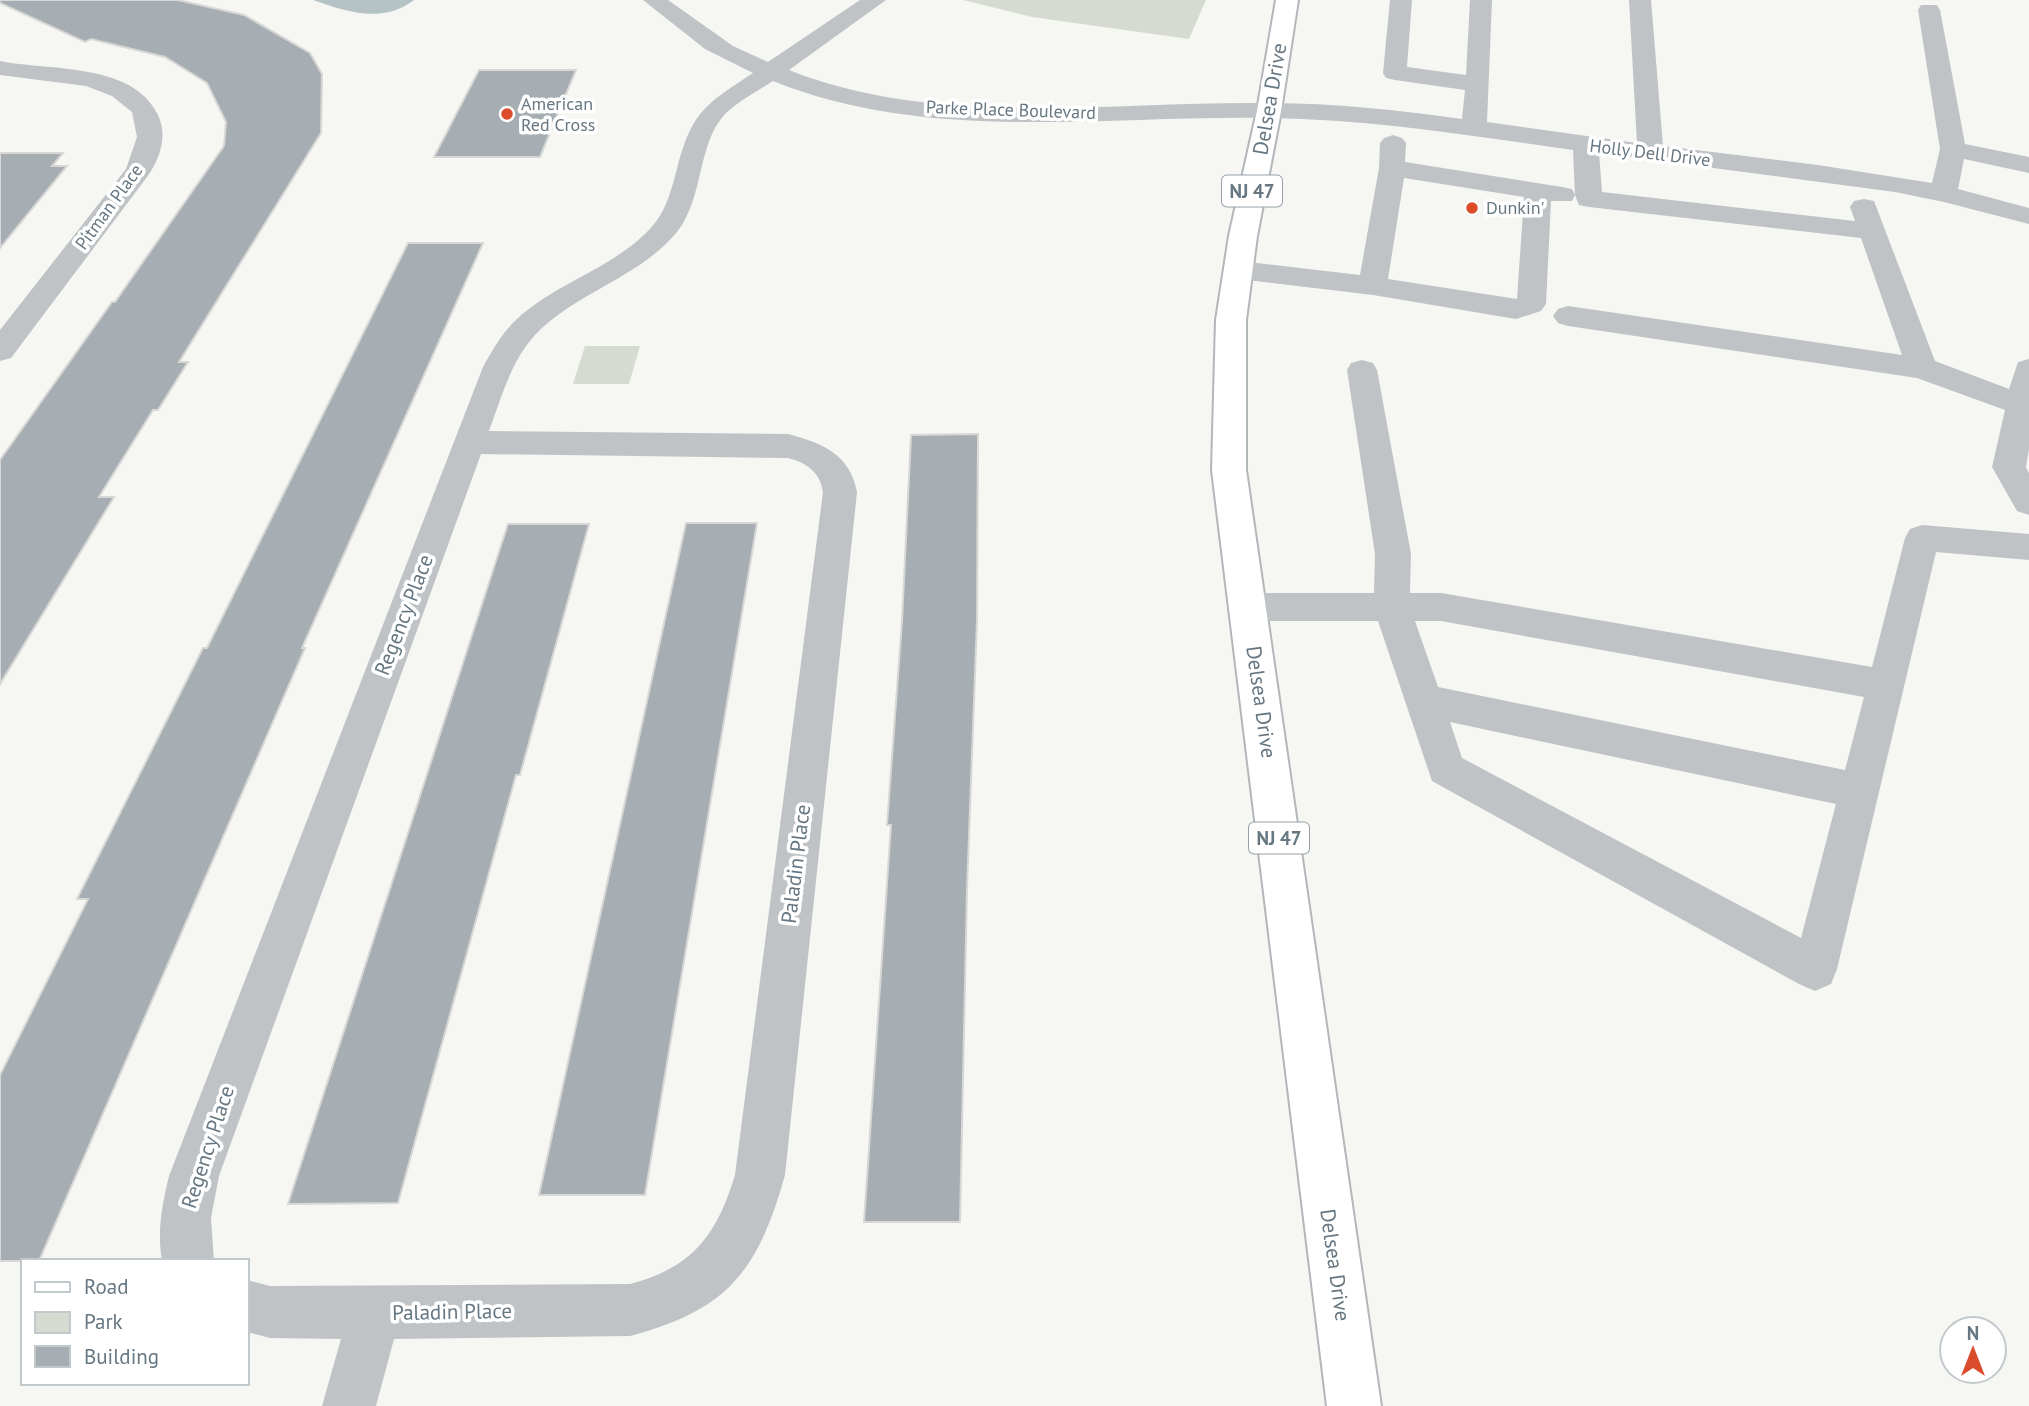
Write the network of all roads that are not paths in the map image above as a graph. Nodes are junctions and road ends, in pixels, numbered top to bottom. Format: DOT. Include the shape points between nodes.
graph roads {
  1 [pos="654,0"];
  2 [pos="875,0"];
  3 [pos="1287,0"];
  4 [pos="1401,0"];
  5 [pos="1481,0"];
  6 [pos="1640,0"];
  7 [pos="1929,10"];
  8 [pos="0,68"];
  9 [pos="773,72"];
  10 [pos="1478,84"];
  11 [pos="1269,111"];
  12 [pos="1395,118"];
  13 [pos="1474,130"];
  14 [pos="1586,144"];
  15 [pos="1953,149"];
  16 [pos="1651,153"];
  17 [pos="2029,165"];
  18 [pos="1392,168"];
  19 [pos="1854,179"];
  20 [pos="1538,191"];
  21 [pos="1943,194"];
  22 [pos="1589,199"];
  23 [pos="2029,216"];
  24 [pos="1872,231"];
  25 [pos="1239,270"];
  26 [pos="1373,286"];
  27 [pos="1569,316"];
  28 [pos="0,351"];
  29 [pos="1922,368"];
  30 [pos="2029,369"];
  31 [pos="1362,370"];
  32 [pos="2022,405"];
  33 [pos="469,442"];
  34 [pos="2029,502"];
  35 [pos="2029,547"];
  36 [pos="1248,607"];
  37 [pos="1392,607"];
  38 [pos="1886,685"];
  39 [pos="1423,700"];
  40 [pos="1860,791"];
  41 [pos="188,1259"];
  42 [pos="248,1306"];
  43 [pos="374,1313"];
  44 [pos="349,1406"];
  45 [pos="1354,1406"];
  1 -- 9 [label="street, Parke Place Boulevard" via="721,49"];
  2 -- 9 [label="street, Regency Place"];
  3 -- 11 [label="main road, Delsea Drive / NJ 47"];
  4 -- 10 [label="street" via="1395,73"];
  5 -- 10 [label="street"];
  6 -- 16 [label="street"];
  7 -- 15 [label="street"];
  8 -- 28 [label="street, Pitman Place" via="99,82 135,100 152,126 138,171"];
  9 -- 11 [label="street, Parke Place Boulevard" via="873,100 967,111"];
  9 -- 33 [label="street, Regency Place" via="709,116 699,134 684,194 658,236 538,316 513,342"];
  10 -- 13 [label="street"];
  11 -- 12 [label="street, Holly Dell Drive"];
  11 -- 25 [label="main road, Delsea Drive / NJ 47"];
  12 -- 13 [label="street, Holly Dell Drive"];
  12 -- 18 [label="street"];
  13 -- 14 [label="street, Holly Dell Drive"];
  14 -- 16 [label="street, Holly Dell Drive"];
  14 -- 22 [label="street"];
  15 -- 17 [label="street"];
  15 -- 21 [label="street"];
  16 -- 19 [label="street, Holly Dell Drive"];
  18 -- 20 [label="street"];
  18 -- 26 [label="street"];
  19 -- 21 [label="street, Holly Dell Drive"];
  19 -- 24 [label="street"];
  20 -- 22 [label="street"];
  20 -- 26 [label="street" via="1531,304 1516,310"];
  21 -- 23 [label="street, Holly Dell Drive"];
  22 -- 24 [label="street"];
  24 -- 29 [label="street"];
  25 -- 26 [label="street"];
  25 -- 36 [label="main road, Delsea Drive / NJ 47" via="1228,355 1229,470"];
  27 -- 29 [label="street"];
  29 -- 32 [label="street"];
  30 -- 32 [label="street"];
  31 -- 37 [label="street" via="1393,554"];
  32 -- 34 [label="street" via="2009,467"];
  33 -- 41 [label="street, Regency Place" via="194,1176 183,1235"];
  33 -- 43 [label="street, Paladin Place" via="788,446 827,462 836,473 840,492 760,1175 751,1211 736,1242 715,1268 685,1293 630,1310"];
  35 -- 38 [label="street" via="1922,538"];
  36 -- 37 [label="street"];
  36 -- 45 [label="main road, Delsea Drive / NJ 47"];
  37 -- 38 [label="street" via="1441,607"];
  37 -- 39 [label="street"];
  38 -- 40 [label="street"];
  39 -- 40 [label="street"];
  39 -- 40 [label="street" via="1446,769 1815,969"];
  42 -- 43 [label="street" via="270,1312"];
  43 -- 44 [label="street"];
}
